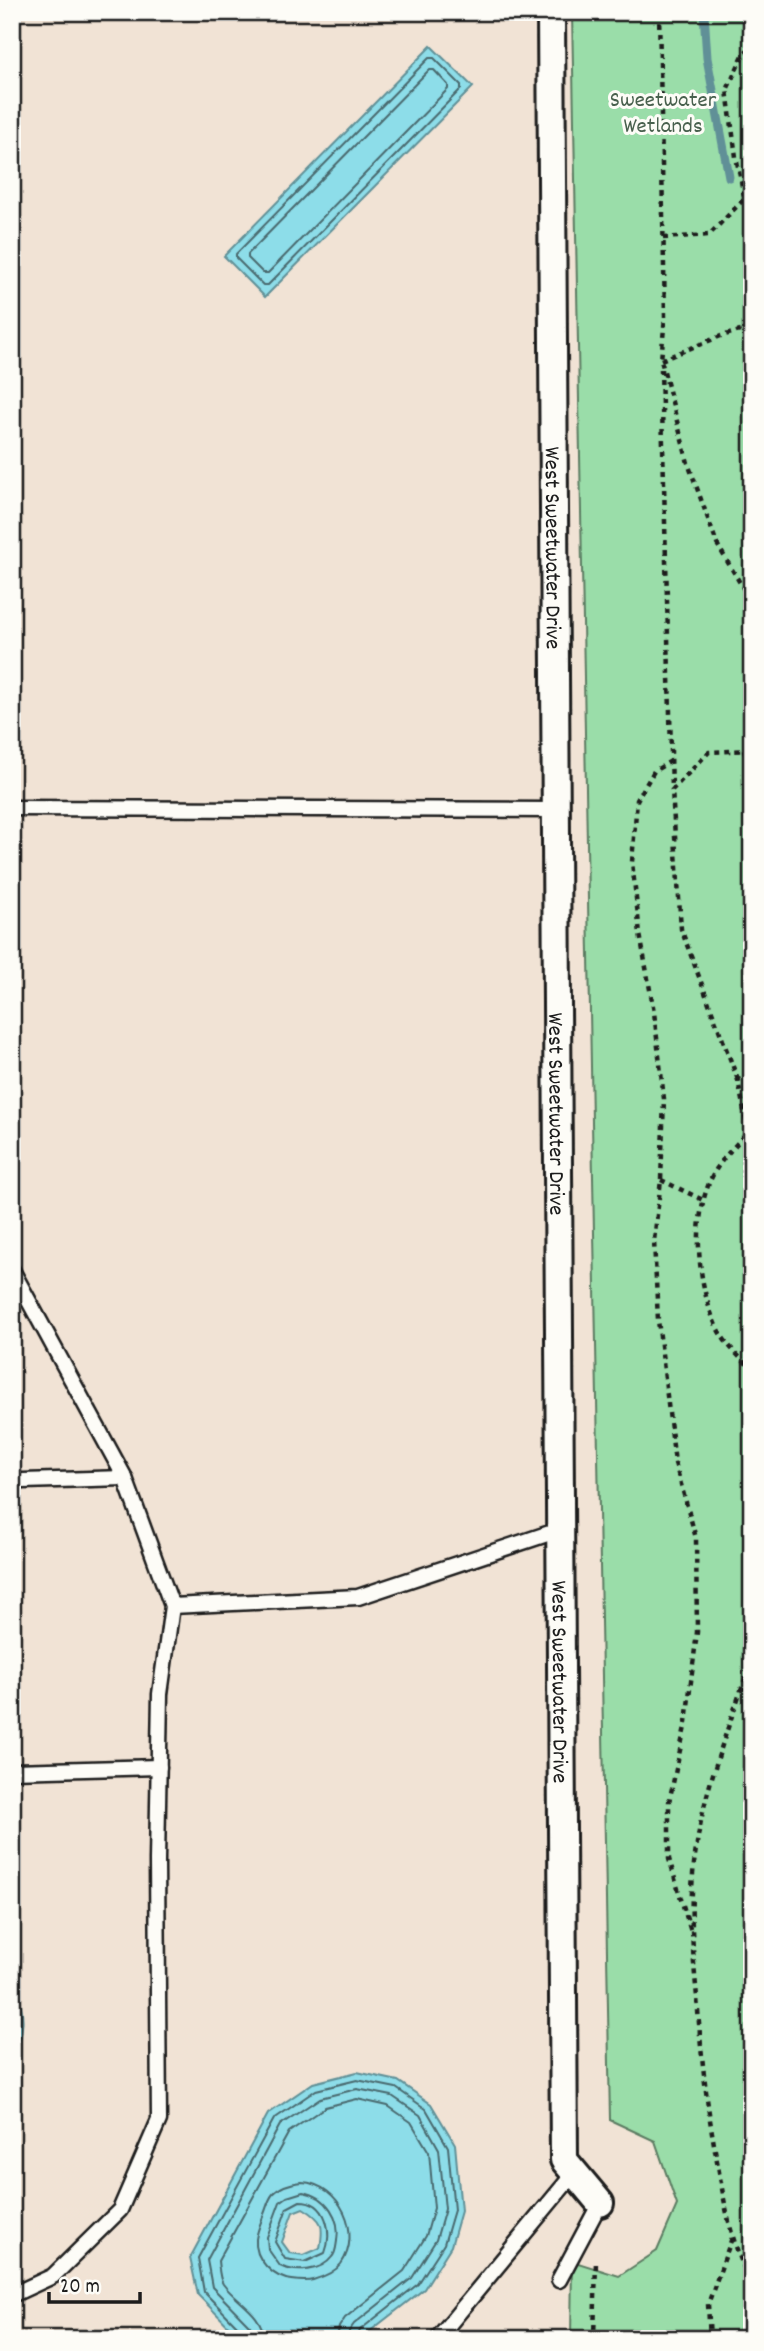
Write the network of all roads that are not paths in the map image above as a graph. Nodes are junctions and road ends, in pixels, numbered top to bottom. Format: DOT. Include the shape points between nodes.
graph roads {
  1 [pos="551,12"];
  2 [pos="12,808"];
  3 [pos="555,810"];
  4 [pos="12,1270"];
  5 [pos="125,1478"];
  6 [pos="12,1484"];
  7 [pos="559,1530"];
  8 [pos="172,1606"];
  9 [pos="159,1767"];
  10 [pos="12,1771"];
  11 [pos="575,2172"];
  12 [pos="600,2203"];
  13 [pos="559,2280"];
  14 [pos="12,2295"];
  15 [pos="437,2339"];
  1 -- 3 [label="street, West Sweetwater Drive"];
  2 -- 3 [label="lane"];
  3 -- 7 [label="street, West Sweetwater Drive"];
  4 -- 5 [label="lane"];
  5 -- 6 [label="lane"];
  5 -- 8 [label="lane"];
  7 -- 8 [label="lane" via="358,1597"];
  7 -- 11 [label="street, West Sweetwater Drive" via="564,2160"];
  8 -- 9 [label="lane" via="160,1695"];
  9 -- 10 [label="lane"];
  9 -- 14 [label="lane" via="159,2120 121,2210 53,2276"];
  11 -- 12 [label="street, West Sweetwater Drive"];
  11 -- 15 [label="lane"];
  12 -- 13 [label="lane"];
}
